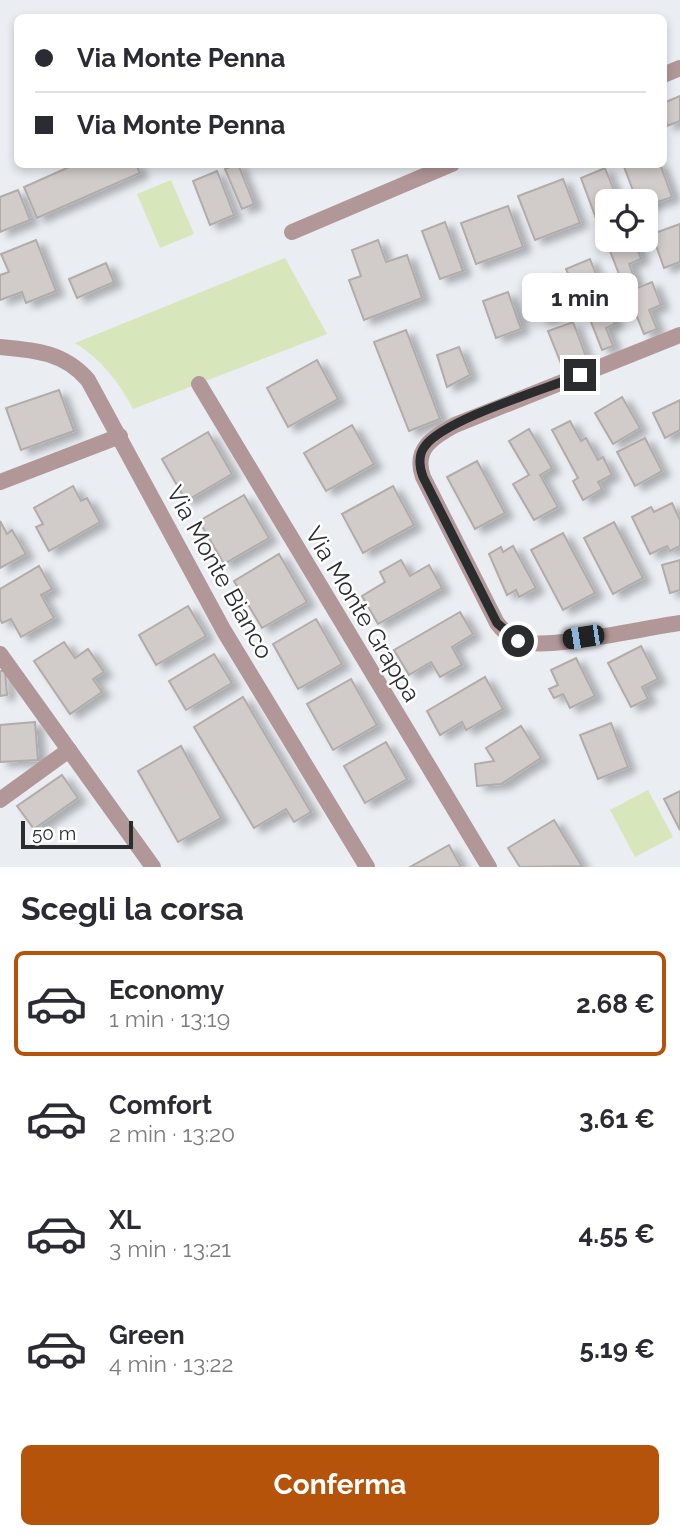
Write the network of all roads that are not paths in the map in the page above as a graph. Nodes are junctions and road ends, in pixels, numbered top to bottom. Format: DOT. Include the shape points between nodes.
graph roads {
  1 [pos="443,168"];
  2 [pos="292,232"];
  3 [pos="680,335"];
  4 [pos="0,347"];
  5 [pos="199,384"];
  6 [pos="120,436"];
  7 [pos="0,482"];
  8 [pos="680,623"];
  9 [pos="0,653"];
  10 [pos="69,750"];
  11 [pos="0,800"];
  12 [pos="153,867"];
  13 [pos="367,867"];
  14 [pos="489,867"];
  1 -- 2 [label="street"];
  3 -- 8 [label="street" via="455,425 429,442 419,459 423,477 491,611 510,637 526,643 547,642"];
  4 -- 6 [label="street, Via Monte Bianco" via="34,350 79,370"];
  5 -- 14 [label="street, Via Monte Grappa"];
  6 -- 7 [label="street"];
  6 -- 13 [label="street, Via Monte Bianco" via="224,631"];
  9 -- 10 [label="street"];
  10 -- 11 [label="street"];
  10 -- 12 [label="street"];
}
